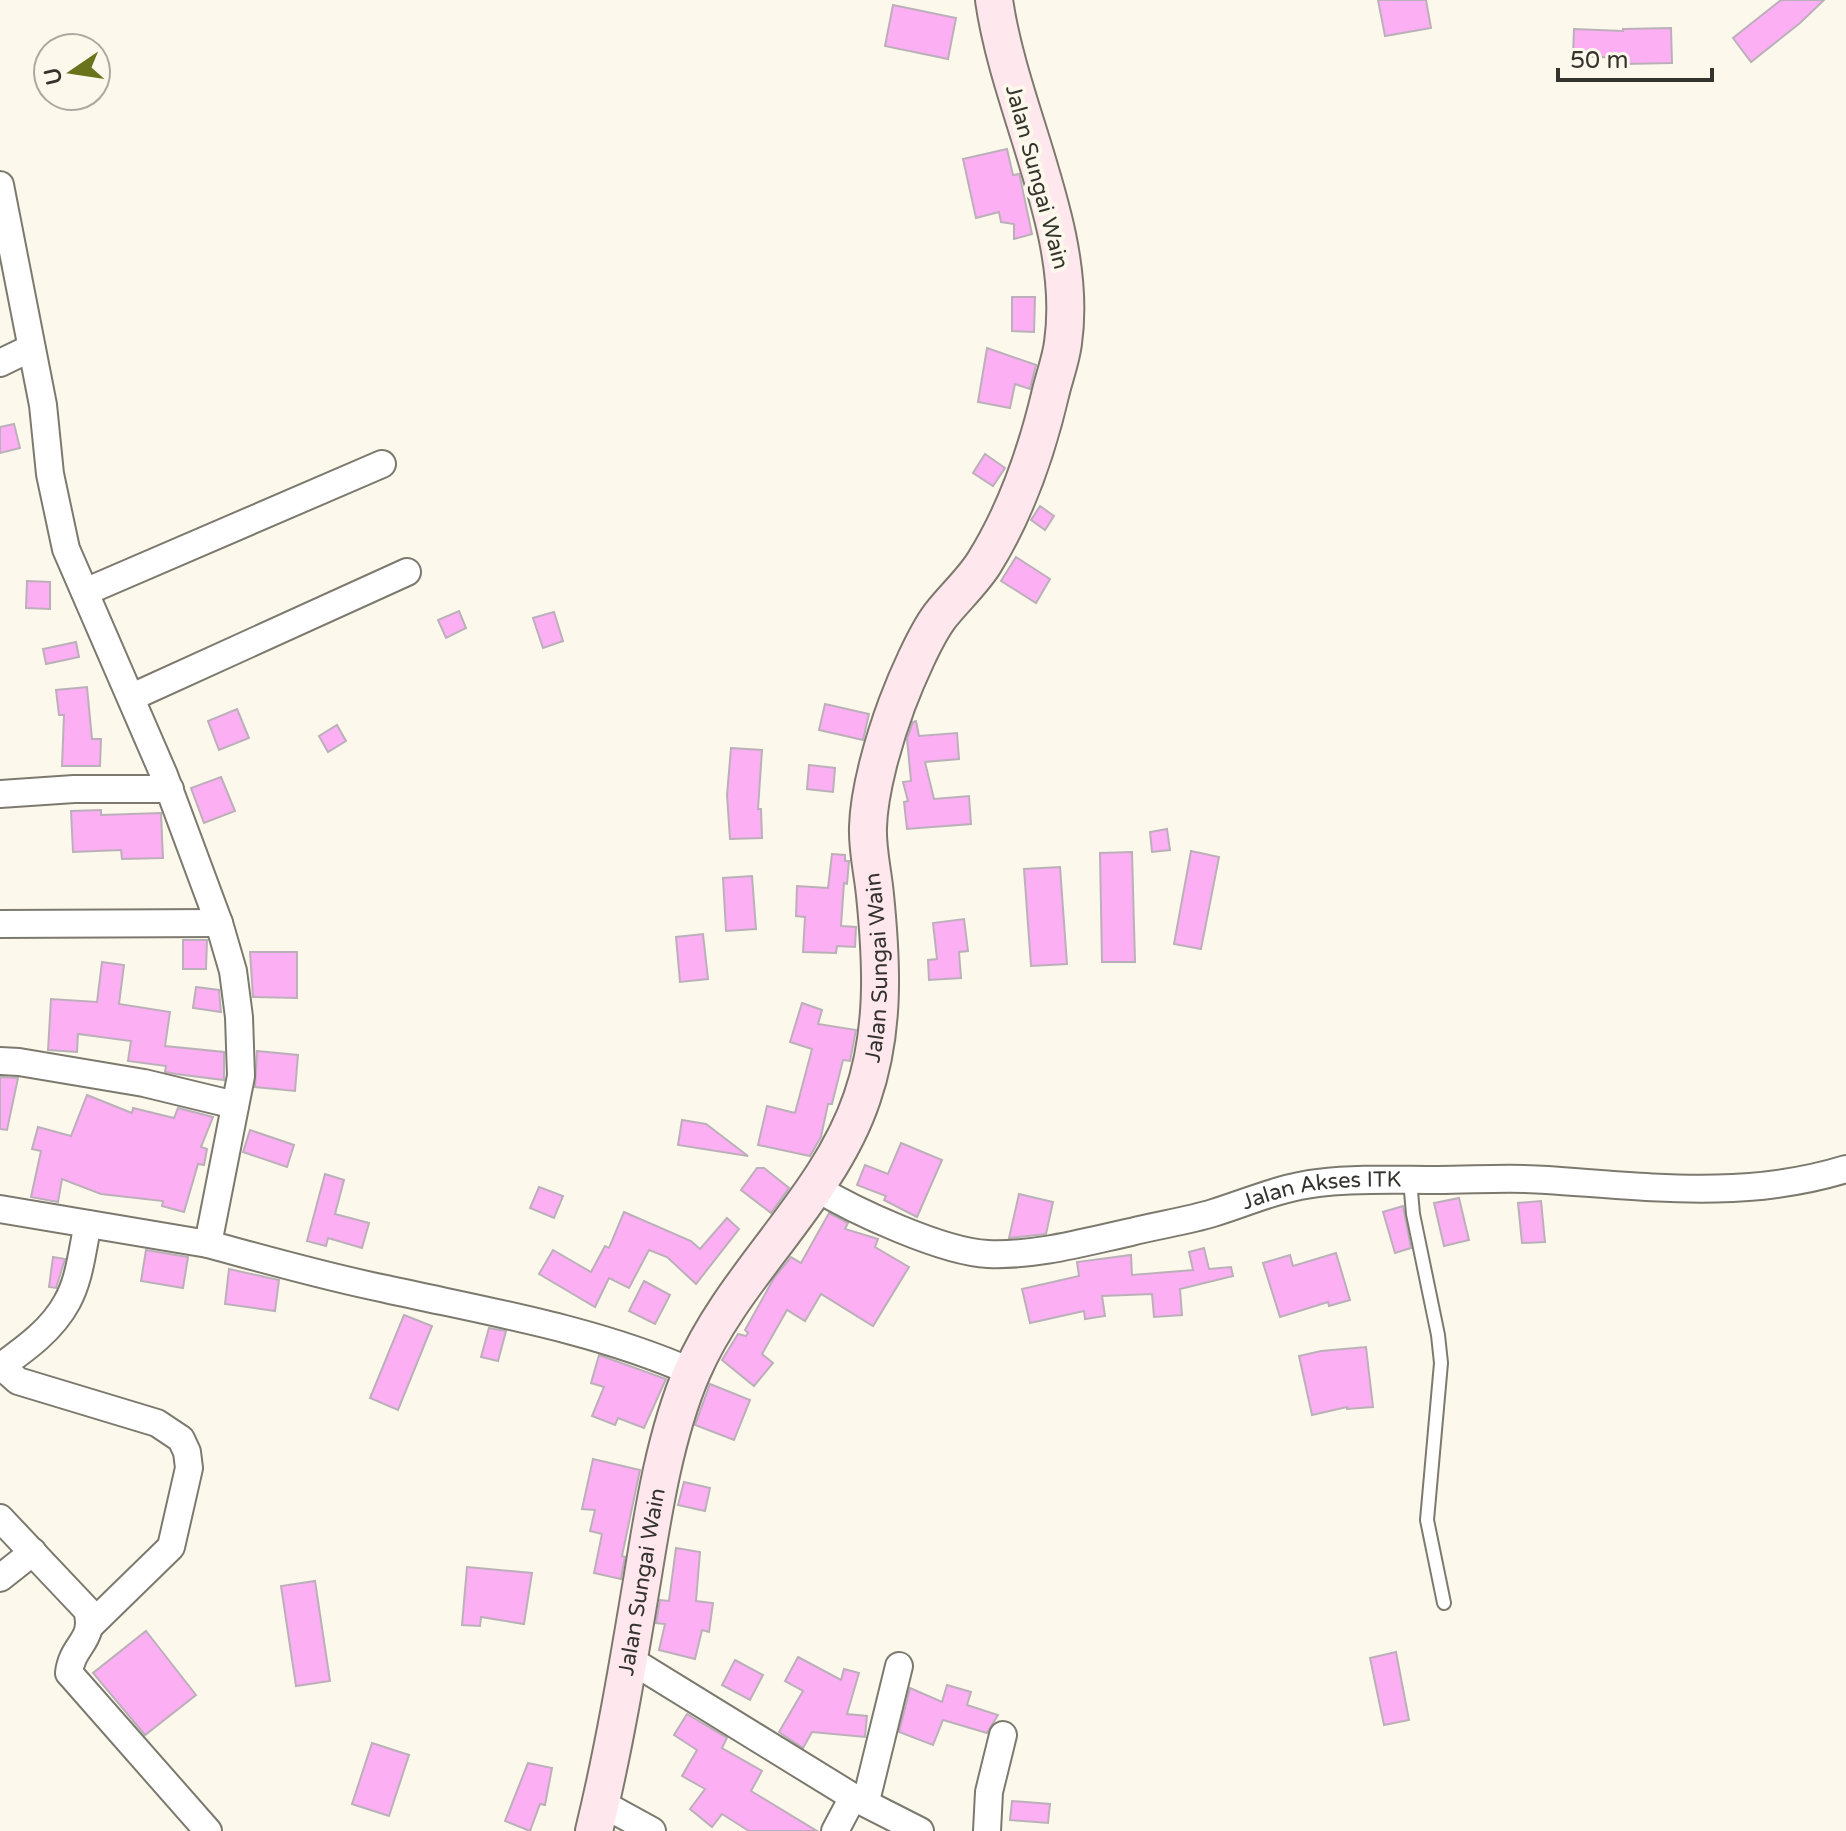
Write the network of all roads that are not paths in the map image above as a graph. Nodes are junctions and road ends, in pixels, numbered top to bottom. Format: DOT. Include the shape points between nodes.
graph roads {
  1 [pos="994,0"];
  2 [pos="0,185"];
  3 [pos="31,348"];
  4 [pos="0,363"];
  5 [pos="382,464"];
  6 [pos="407,572"];
  7 [pos="85,592"];
  8 [pos="132,697"];
  9 [pos="170,789"];
  10 [pos="0,794"];
  11 [pos="219,923"];
  12 [pos="0,924"];
  13 [pos="0,1061"];
  14 [pos="235,1105"];
  15 [pos="1846,1169"];
  16 [pos="1410,1180"];
  17 [pos="815,1187"];
  18 [pos="0,1209"];
  19 [pos="88,1224"];
  20 [pos="208,1244"];
  21 [pos="1,1367"];
  22 [pos="692,1372"];
  23 [pos="0,1518"];
  24 [pos="33,1552"];
  25 [pos="0,1578"];
  26 [pos="1444,1603"];
  27 [pos="91,1625"];
  28 [pos="629,1659"];
  29 [pos="899,1666"];
  30 [pos="1003,1735"];
  31 [pos="859,1799"];
  32 [pos="597,1817"];
  33 [pos="208,1831"];
  34 [pos="652,1831"];
  35 [pos="835,1831"];
  36 [pos="920,1831"];
  37 [pos="987,1831"];
  1 -- 17 [label="street, Jalan Sungai Wain" via="1000,39 1052,218 1065,285 1063,343 1015,508 982,567 937,620 893,719 867,828 882,985 877,1039 862,1098"];
  2 -- 3 [label="street"];
  3 -- 4 [label="street"];
  3 -- 7 [label="street" via="59,523"];
  5 -- 7 [label="street"];
  6 -- 8 [label="street"];
  7 -- 8 [label="street"];
  8 -- 9 [label="street"];
  9 -- 10 [label="street"];
  9 -- 11 [label="street"];
  11 -- 12 [label="street"];
  11 -- 14 [label="street" via="239,1017 241,1076"];
  13 -- 14 [label="street" via="144,1083"];
  14 -- 20 [label="street"];
  15 -- 16 [label="street, Jalan Akses ITK" via="1753,1188"];
  16 -- 17 [label="street, Jalan Akses ITK" via="1314,1183 1211,1214 1072,1245 987,1254 910,1232"];
  16 -- 26 [label="lane" via="1441,1363 1427,1520"];
  17 -- 22 [label="street, Jalan Sungai Wain" via="760,1259"];
  18 -- 19 [label="street"];
  19 -- 20 [label="street"];
  19 -- 21 [label="street" via="67,1303 28,1347"];
  20 -- 22 [label="street" via="341,1280 561,1327"];
  21 -- 27 [label="street" via="18,1381 157,1423 181,1439 187,1452 189,1468 171,1547"];
  22 -- 28 [label="street, Jalan Sungai Wain" via="652,1521"];
  23 -- 24 [label="street"];
  24 -- 25 [label="street"];
  24 -- 27 [label="street" via="87,1610"];
  27 -- 33 [label="street" via="71,1658 69,1673"];
  28 -- 31 [label="street"];
  28 -- 32 [label="street, Jalan Sungai Wain"];
  29 -- 31 [label="street"];
  30 -- 37 [label="street" via="989,1792"];
  31 -- 35 [label="street"];
  31 -- 36 [label="street"];
  32 -- 34 [label="street"];
}
